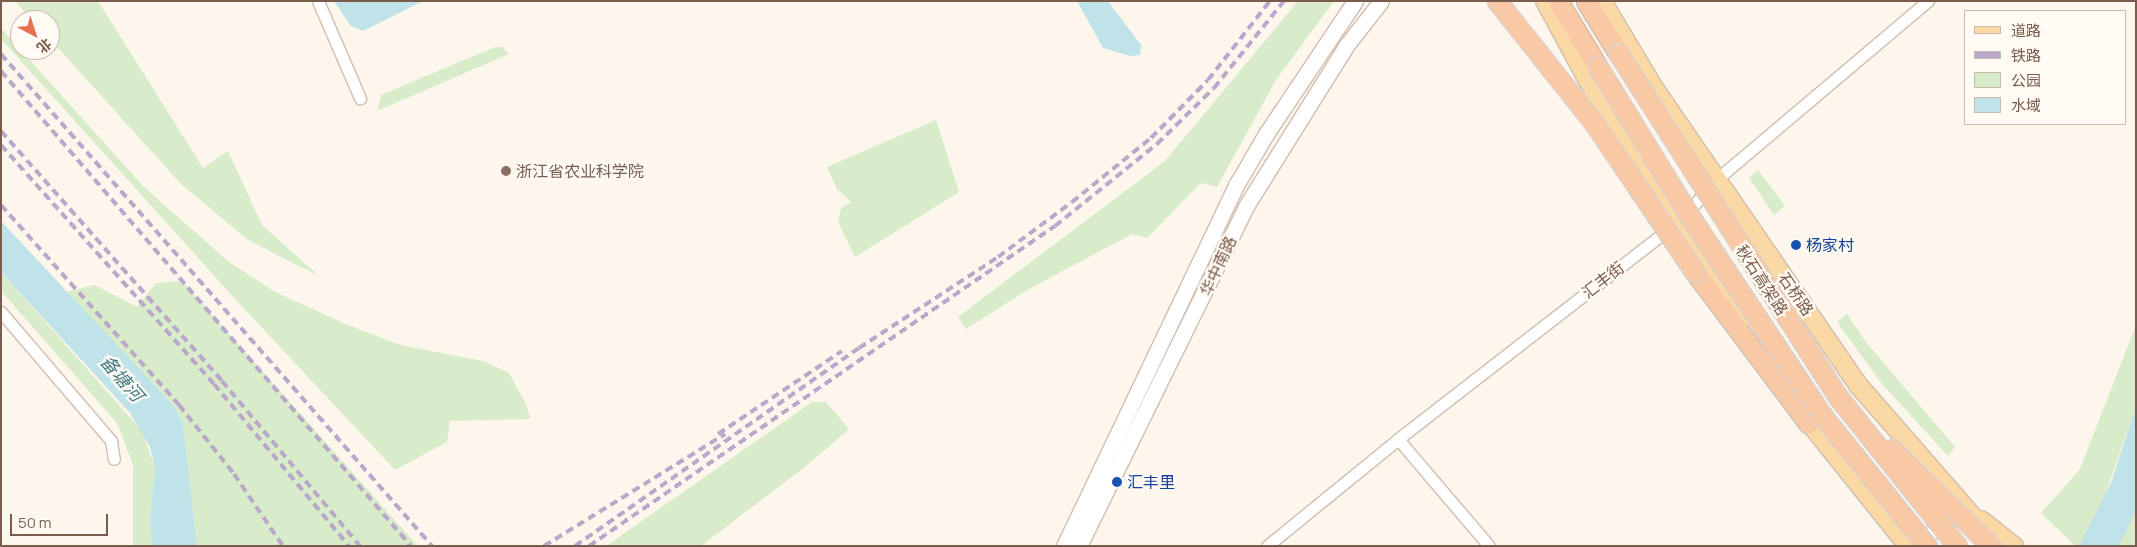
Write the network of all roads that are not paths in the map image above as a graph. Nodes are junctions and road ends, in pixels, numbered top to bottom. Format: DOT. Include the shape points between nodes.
graph roads {
  1 [pos="318,1"];
  2 [pos="1355,1"];
  3 [pos="1381,1"];
  4 [pos="1498,1"];
  5 [pos="1545,1"];
  6 [pos="1558,1"];
  7 [pos="1586,1"];
  8 [pos="1602,1"];
  9 [pos="1926,2"];
  10 [pos="360,98"];
  11 [pos="1717,179"];
  12 [pos="1677,223"];
  13 [pos="1,312"];
  14 [pos="1839,398"];
  15 [pos="1808,423"];
  16 [pos="1398,439"];
  17 [pos="114,459"];
  18 [pos="1969,510"];
  19 [pos="1064,546"];
  20 [pos="1079,546"];
  21 [pos="1267,546"];
  22 [pos="1489,546"];
  23 [pos="1909,546"];
  24 [pos="1927,546"];
  25 [pos="1957,546"];
  26 [pos="1991,546"];
  27 [pos="1996,546"];
  28 [pos="2014,546"];
  1 -- 10 [label="street"];
  2 -- 19 [label="main road, 华中南路" via="1266,134 1238,182"];
  3 -- 20 [label="main road, 华中南路" via="1346,46 1248,203"];
  4 -- 15 [label="highway, bridge" via="1594,123 1694,271"];
  5 -- 12 [label="main road" via="1606,114"];
  6 -- 24 [label="highway, 秋石高架路, bridge" via="1689,215 1820,414"];
  7 -- 14 [label="highway, 秋石高架路, bridge"];
  8 -- 11 [label="main road, 石桥路" via="1652,85"];
  9 -- 11 [label="street, 汇丰街"];
  11 -- 12 [label="street, 汇丰街"];
  11 -- 18 [label="main road, 石桥路" via="1859,386"];
  12 -- 15 [label="main road"];
  12 -- 16 [label="street, 汇丰街"];
  13 -- 17 [label="street" via="111,441"];
  14 -- 25 [label="highway, 秋石高架路, bridge"];
  14 -- 26 [label="highway, bridge"];
  15 -- 23 [label="main road"];
  16 -- 21 [label="street, 汇丰街"];
  16 -- 22 [label="street"];
  18 -- 23 [label="street"];
  18 -- 27 [label="main road, 石桥路"];
  18 -- 28 [label="main road"];
}
